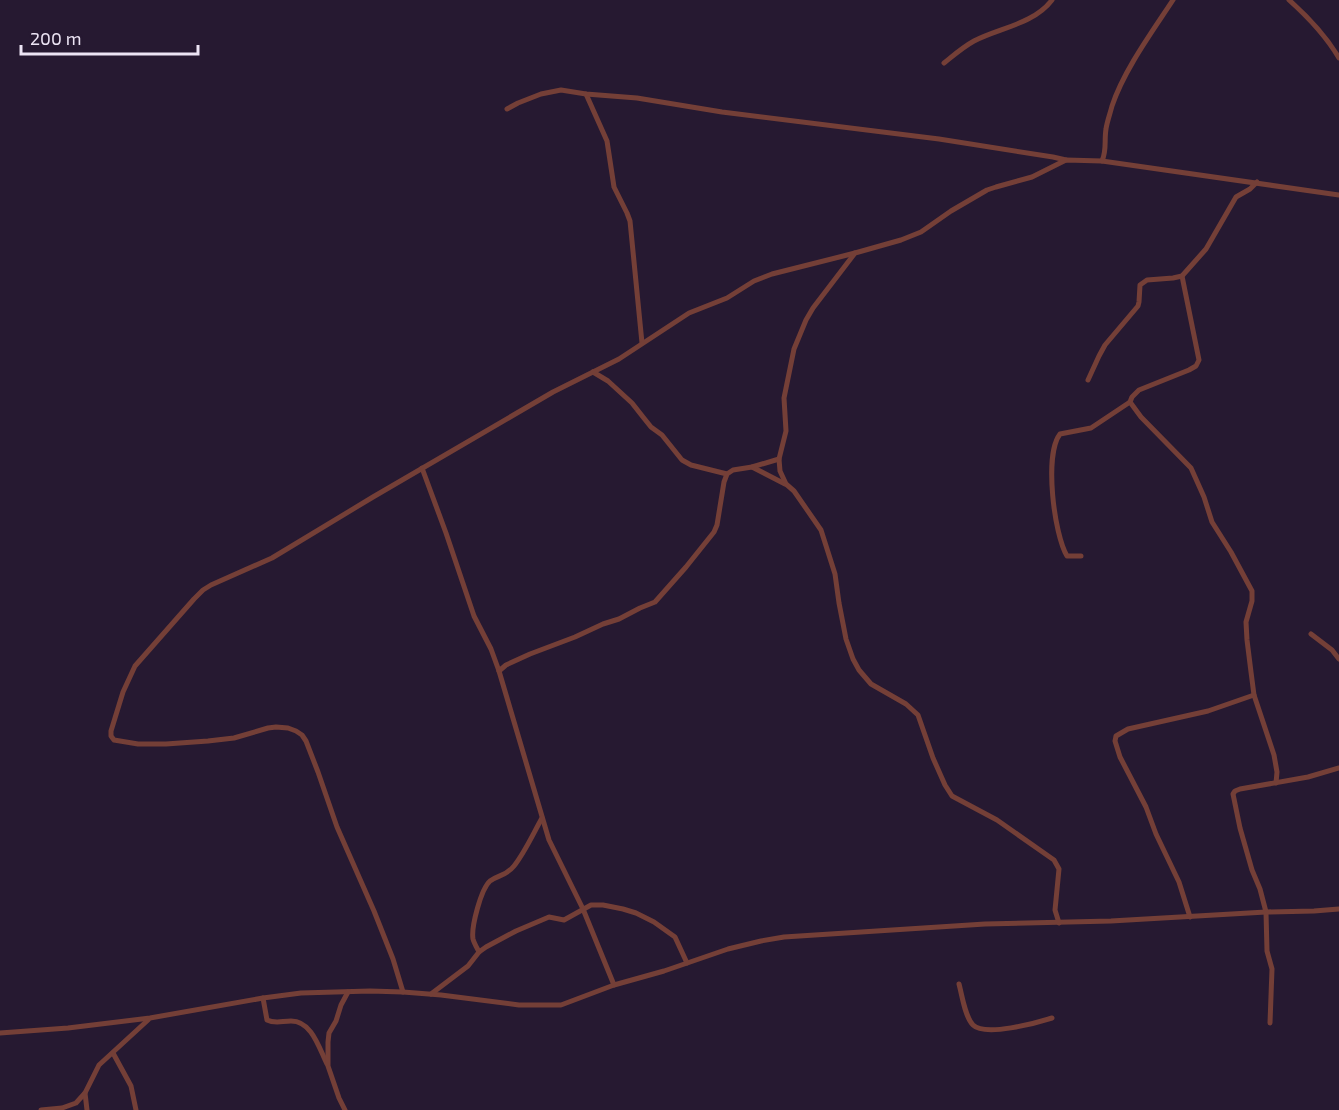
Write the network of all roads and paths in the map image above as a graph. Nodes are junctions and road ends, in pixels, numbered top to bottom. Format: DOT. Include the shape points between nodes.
graph roads {
  1 [pos="1052,0"];
  2 [pos="1173,0"];
  3 [pos="1289,0"];
  4 [pos="1339,58"];
  5 [pos="944,63"];
  6 [pos="586,94"];
  7 [pos="507,110"];
  8 [pos="1066,160"];
  9 [pos="1102,161"];
  10 [pos="1257,182"];
  11 [pos="1339,195"];
  12 [pos="855,253"];
  13 [pos="1182,276"];
  14 [pos="642,343"];
  15 [pos="593,372"];
  16 [pos="1088,380"];
  17 [pos="1130,402"];
  18 [pos="779,459"];
  19 [pos="752,467"];
  20 [pos="423,468"];
  21 [pos="727,474"];
  22 [pos="786,484"];
  23 [pos="1081,556"];
  24 [pos="1311,634"];
  25 [pos="1339,659"];
  26 [pos="499,670"];
  27 [pos="1254,695"];
  28 [pos="1339,768"];
  29 [pos="1276,783"];
  30 [pos="542,818"];
  31 [pos="583,909"];
  32 [pos="1339,909"];
  33 [pos="1266,912"];
  34 [pos="1190,917"];
  35 [pos="1059,922"];
  36 [pos="479,952"];
  37 [pos="687,963"];
  38 [pos="959,984"];
  39 [pos="614,985"];
  40 [pos="348,992"];
  41 [pos="403,992"];
  42 [pos="431,994"];
  43 [pos="263,998"];
  44 [pos="150,1018"];
  45 [pos="1052,1018"];
  46 [pos="1270,1023"];
  47 [pos="0,1033"];
  48 [pos="113,1053"];
  49 [pos="328,1066"];
  50 [pos="85,1093"];
  51 [pos="51,1109"];
  52 [pos="41,1110"];
  53 [pos="87,1110"];
  54 [pos="136,1110"];
  55 [pos="345,1110"];
  1 -- 5 [label="street" via="1034,16 975,41"];
  2 -- 9 [label="street" via="1112,106"];
  3 -- 4 [label="street"];
  6 -- 7 [label="street" via="552,91"];
  6 -- 8 [label="street" via="939,139"];
  6 -- 14 [label="street" via="607,141 614,188 630,221"];
  8 -- 9 [label="street"];
  8 -- 12 [label="street" via="1032,177 987,190 921,232"];
  9 -- 10 [label="street"];
  10 -- 11 [label="street"];
  10 -- 13 [label="street" via="1236,197 1206,249"];
  12 -- 14 [label="street" via="754,280 727,298 689,313"];
  12 -- 18 [label="street" via="813,308 794,349 786,380 786,431"];
  13 -- 16 [label="street" via="1147,280 1140,285 1138,306 1105,345"];
  13 -- 17 [label="street" via="1199,360 1189,370 1139,390"];
  14 -- 15 [label="street"];
  15 -- 20 [label="street"];
  15 -- 21 [label="street" via="632,403 682,460"];
  17 -- 23 [label="street" via="1091,428 1060,434 1054,444 1052,480 1059,531 1066,555"];
  17 -- 27 [label="street" via="1191,468 1212,522 1252,591 1246,632"];
  18 -- 19 [label="street"];
  18 -- 22 [label="street"];
  19 -- 21 [label="street"];
  19 -- 22 [label="street"];
  20 -- 26 [label="street" via="474,616"];
  20 -- 41 [label="street" via="272,558 203,590 135,666 111,731 114,740 138,744 234,738 276,727 302,735"];
  21 -- 26 [label="street" via="714,532 655,602"];
  22 -- 35 [label="street" via="821,530 835,574 849,651 859,670 871,684 918,715 952,796 997,820 1054,860 1059,869 1055,910"];
  24 -- 25 [label="street"];
  26 -- 30 [label="street"];
  27 -- 29 [label="street" via="1274,754"];
  27 -- 34 [label="street" via="1208,711 1128,729 1116,736 1120,757 1179,882"];
  28 -- 29 [label="street"];
  29 -- 33 [label="street" via="1240,789 1233,794"];
  30 -- 31 [label="street"];
  30 -- 36 [label="street" via="513,868 483,890 473,929"];
  31 -- 36 [label="street" via="564,920 549,917"];
  31 -- 37 [label="street" via="591,904 603,905 646,918 675,937"];
  31 -- 39 [label="street"];
  32 -- 33 [label="street"];
  33 -- 34 [label="street"];
  33 -- 46 [label="street" via="1272,969"];
  34 -- 35 [label="street"];
  35 -- 37 [label="street" via="784,937"];
  36 -- 42 [label="street" via="468,966"];
  37 -- 39 [label="street"];
  38 -- 45 [label="street" via="970,1022 981,1030"];
  39 -- 42 [label="street" via="561,1005 519,1005"];
  40 -- 41 [label="street"];
  40 -- 43 [label="street"];
  40 -- 49 [label="street" via="328,1037"];
  41 -- 42 [label="street"];
  43 -- 44 [label="street"];
  43 -- 49 [label="street" via="267,1020 302,1023 310,1030"];
  44 -- 47 [label="street"];
  44 -- 48 [label="street"];
  48 -- 50 [label="street" via="99,1065"];
  48 -- 54 [label="street" via="131,1086"];
  49 -- 55 [label="street"];
  50 -- 51 [label="street" via="76,1104"];
  50 -- 53 [label="street"];
  51 -- 52 [label="street"];
}
